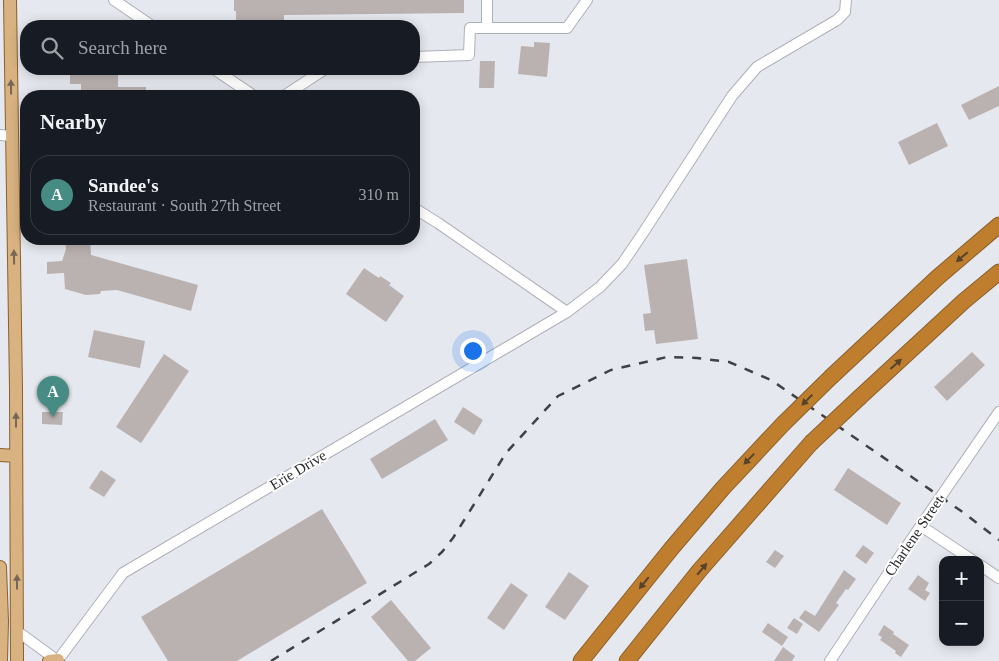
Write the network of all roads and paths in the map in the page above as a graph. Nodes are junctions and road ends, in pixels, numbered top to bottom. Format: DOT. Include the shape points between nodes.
graph roads {
  1 [pos="10,0"];
  2 [pos="487,0"];
  3 [pos="587,0"];
  4 [pos="846,0"];
  5 [pos="118,1"];
  6 [pos="144,20"];
  7 [pos="488,28"];
  8 [pos="420,57"];
  9 [pos="223,75"];
  10 [pos="316,75"];
  11 [pos="245,90"];
  12 [pos="293,90"];
  13 [pos="6,135"];
  14 [pos="420,212"];
  15 [pos="999,225"];
  16 [pos="999,272"];
  17 [pos="567,312"];
  18 [pos="999,412"];
  19 [pos="0,455"];
  20 [pos="16,456"];
  21 [pos="922,526"];
  22 [pos="966,556"];
  23 [pos="0,567"];
  24 [pos="984,568"];
  25 [pos="999,578"];
  26 [pos="1,620"];
  27 [pos="17,631"];
  28 [pos="1,661"];
  29 [pos="17,661"];
  30 [pos="49,661"];
  31 [pos="58,661"];
  32 [pos="582,661"];
  33 [pos="627,661"];
  34 [pos="830,661"];
  13 -- 1 [label="main road, one-way"];
  2 -- 7 [label="street"];
  3 -- 7 [label="street" via="567,28"];
  4 -- 17 [label="street, Erie Drive" via="845,12 837,20 757,67 732,96 622,264 600,287"];
  5 -- 6 [label="street"];
  7 -- 8 [label="street" via="470,28 469,55"];
  9 -- 11 [label="street"];
  10 -- 12 [label="street"];
  20 -- 13 [label="main road, one-way"];
  14 -- 17 [label="street"];
  15 -- 32 [label="highway, one-way, bridge" via="938,276 783,424 722,488"];
  33 -- 16 [label="highway, one-way, bridge" via="705,564 811,443"];
  17 -- 31 [label="street, Erie Drive" via="123,573"];
  18 -- 21 [label="street, Charlene Street"];
  19 -- 20 [label="main road"];
  27 -- 20 [label="main road, one-way"];
  21 -- 22 [label="street"];
  21 -- 34 [label="street, Charlene Street"];
  23 -- 26 [label="main road"];
  24 -- 25 [label="street"];
  26 -- 27 [label="main road"];
  26 -- 28 [label="main road"];
  27 -- 29 [label="main road"];
  27 -- 31 [label="street"];
  30 -- 31 [label="main road"];
}
